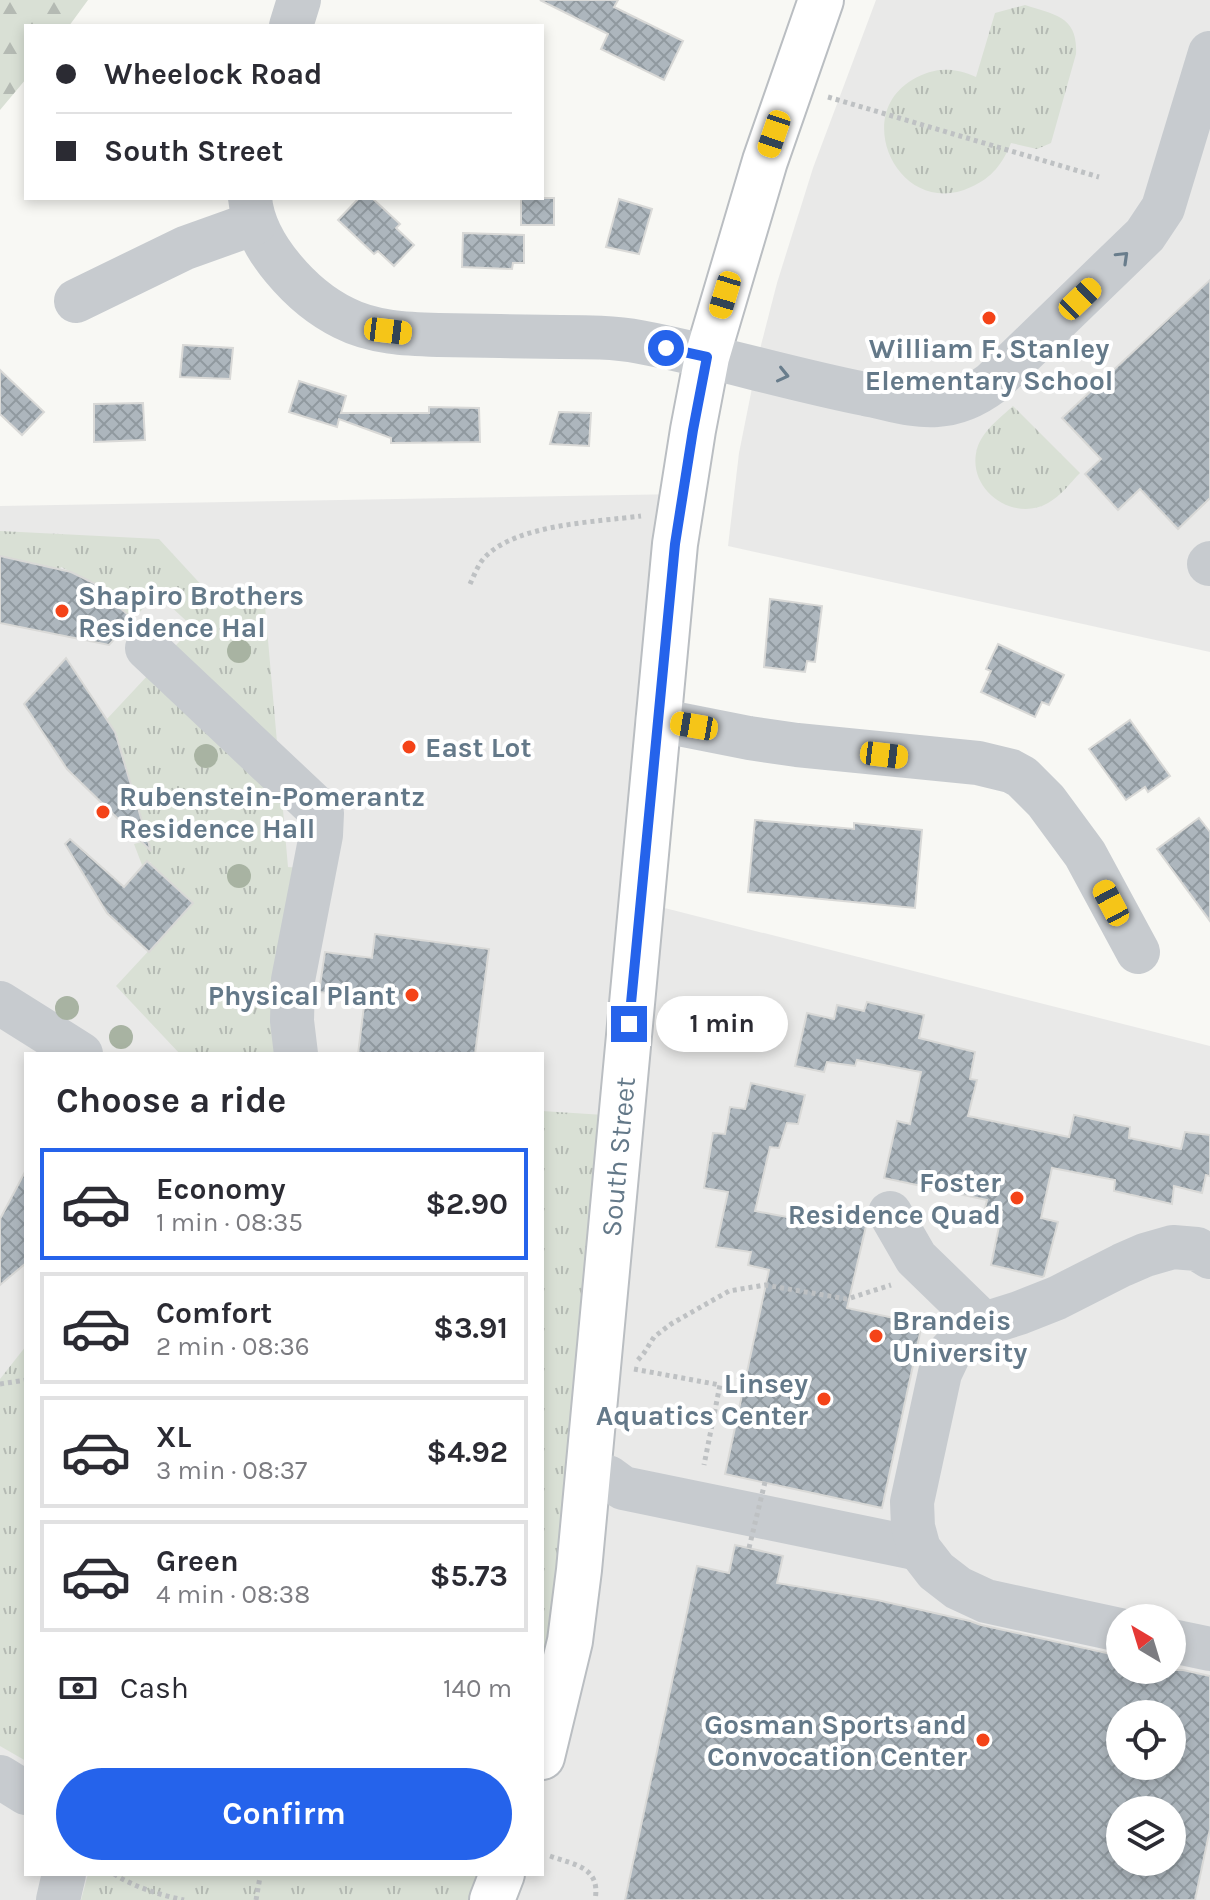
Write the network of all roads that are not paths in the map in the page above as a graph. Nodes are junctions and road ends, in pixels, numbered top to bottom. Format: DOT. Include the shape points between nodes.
graph roads {
  1 [pos="299,0"];
  2 [pos="821,0"];
  3 [pos="292,24"];
  4 [pos="1210,53"];
  5 [pos="253,210"];
  6 [pos="76,301"];
  7 [pos="707,357"];
  8 [pos="147,648"];
  9 [pos="658,720"];
  10 [pos="1138,952"];
  11 [pos="0,1003"];
  12 [pos="78,1052"];
  13 [pos="296,1052"];
  14 [pos="890,1213"];
  15 [pos="1210,1257"];
  16 [pos="984,1324"];
  17 [pos="608,1477"];
  18 [pos="919,1549"];
  19 [pos="1106,1627"];
  20 [pos="1186,1644"];
  21 [pos="1210,1649"];
  22 [pos="544,1749"];
  23 [pos="0,1777"];
  24 [pos="24,1792"];
  25 [pos="64,1876"];
  26 [pos="501,1876"];
  27 [pos="58,1900"];
  28 [pos="492,1900"];
  1 -- 3 [label="street"];
  2 -- 7 [label="main road, South Street" via="765,161"];
  7 -- 4 [label="street, one-way" via="920,405 960,401 982,390 1156,222"];
  5 -- 6 [label="street"];
  5 -- 7 [label="street" via="273,256 289,275 346,319 366,326 412,334 621,339"];
  7 -- 9 [label="main road, South Street" via="675,544"];
  8 -- 13 [label="street" via="322,813 293,980"];
  9 -- 10 [label="street" via="797,745 1011,771 1046,801 1085,854"];
  9 -- 22 [label="main road, South Street" via="579,1570 570,1641"];
  11 -- 12 [label="street"];
  14 -- 16 [label="street" via="916,1258"];
  15 -- 16 [label="street" via="1197,1249 1173,1247 1145,1255 1057,1298"];
  16 -- 18 [label="street" via="950,1352 940,1373 912,1502"];
  17 -- 18 [label="street" via="623,1488"];
  18 -- 19 [label="street" via="936,1571 986,1601"];
  20 -- 21 [label="street"];
  23 -- 24 [label="street"];
  25 -- 27 [label="street"];
  26 -- 28 [label="main road"];
}
